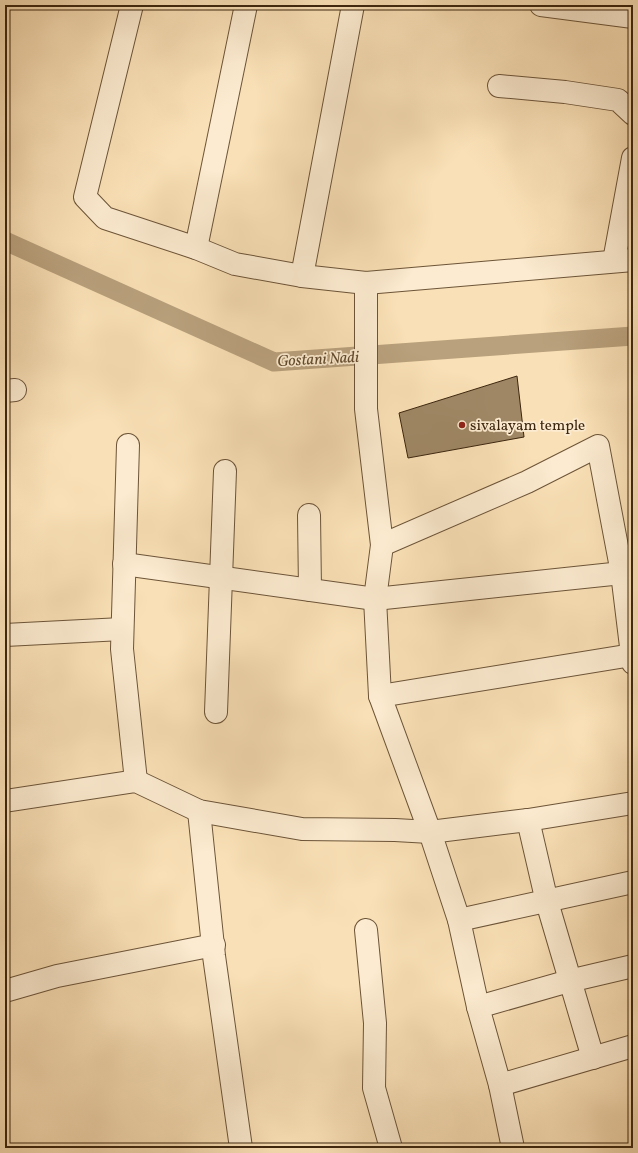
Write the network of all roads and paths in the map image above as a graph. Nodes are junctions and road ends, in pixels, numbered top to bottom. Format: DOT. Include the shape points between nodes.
graph roads {
  1 [pos="132,5"];
  2 [pos="246,5"];
  3 [pos="353,5"];
  4 [pos="541,5"];
  5 [pos="633,17"];
  6 [pos="499,86"];
  7 [pos="633,114"];
  8 [pos="633,158"];
  9 [pos="196,248"];
  10 [pos="624,260"];
  11 [pos="302,276"];
  12 [pos="366,283"];
  13 [pos="128,445"];
  14 [pos="225,471"];
  15 [pos="309,515"];
  16 [pos="382,545"];
  17 [pos="124,564"];
  18 [pos="622,573"];
  19 [pos="221,578"];
  20 [pos="310,590"];
  21 [pos="374,599"];
  22 [pos="122,629"];
  23 [pos="5,635"];
  24 [pos="632,659"];
  25 [pos="380,696"];
  26 [pos="216,712"];
  27 [pos="136,781"];
  28 [pos="5,801"];
  29 [pos="632,809"];
  30 [pos="199,811"];
  31 [pos="528,820"];
  32 [pos="430,832"];
  33 [pos="633,882"];
  34 [pos="547,902"];
  35 [pos="459,920"];
  36 [pos="366,930"];
  37 [pos="214,945"];
  38 [pos="633,966"];
  39 [pos="569,980"];
  40 [pos="5,991"];
  41 [pos="478,1007"];
  42 [pos="633,1046"];
  43 [pos="593,1058"];
  44 [pos="500,1084"];
  45 [pos="240,1148"];
  46 [pos="391,1148"];
  47 [pos="513,1148"];
  1 -- 9 [label="street" via="85,197 105,218"];
  2 -- 9 [label="street"];
  3 -- 11 [label="street"];
  4 -- 5 [label="street"];
  6 -- 7 [label="street" via="618,100"];
  8 -- 10 [label="street"];
  9 -- 11 [label="street" via="235,264"];
  10 -- 12 [label="street"];
  11 -- 12 [label="street"];
  12 -- 16 [label="street" via="366,409"];
  13 -- 17 [label="street"];
  14 -- 19 [label="street"];
  15 -- 20 [label="street"];
  16 -- 18 [label="street" via="527,482 598,446"];
  16 -- 21 [label="street"];
  17 -- 19 [label="street"];
  17 -- 22 [label="street"];
  18 -- 21 [label="street"];
  18 -- 24 [label="street"];
  19 -- 20 [label="street"];
  19 -- 26 [label="street"];
  20 -- 21 [label="street"];
  21 -- 25 [label="street"];
  22 -- 23 [label="street"];
  22 -- 27 [label="street"];
  24 -- 25 [label="street"];
  25 -- 32 [label="street"];
  27 -- 28 [label="street"];
  27 -- 30 [label="street"];
  29 -- 31 [label="street"];
  30 -- 32 [label="street" via="302,829"];
  30 -- 37 [label="street"];
  31 -- 32 [label="street"];
  31 -- 34 [label="street"];
  32 -- 35 [label="street"];
  33 -- 34 [label="street"];
  34 -- 35 [label="street"];
  34 -- 39 [label="street"];
  35 -- 41 [label="street"];
  36 -- 46 [label="street" via="375,1023 374,1088"];
  37 -- 40 [label="street" via="57,976"];
  37 -- 45 [label="street"];
  38 -- 39 [label="street"];
  39 -- 41 [label="street"];
  39 -- 43 [label="street"];
  41 -- 44 [label="street"];
  42 -- 43 [label="street"];
  43 -- 44 [label="street"];
  44 -- 47 [label="street"];
}
